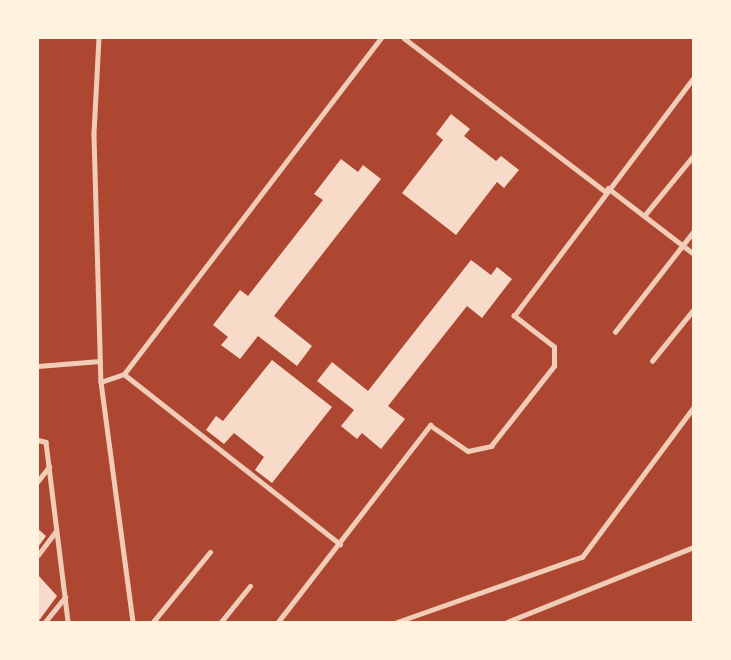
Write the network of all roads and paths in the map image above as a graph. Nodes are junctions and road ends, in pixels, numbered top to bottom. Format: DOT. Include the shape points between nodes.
graph roads {
  1 [pos="99,38"];
  2 [pos="381,38"];
  3 [pos="404,38"];
  4 [pos="693,77"];
  5 [pos="693,155"];
  6 [pos="607,190"];
  7 [pos="644,216"];
  8 [pos="693,231"];
  9 [pos="682,245"];
  10 [pos="693,254"];
  11 [pos="693,309"];
  12 [pos="615,332"];
  13 [pos="100,361"];
  14 [pos="652,361"];
  15 [pos="38,366"];
  16 [pos="124,374"];
  17 [pos="101,382"];
  18 [pos="693,406"];
  19 [pos="38,440"];
  20 [pos="49,466"];
  21 [pos="38,481"];
  22 [pos="57,530"];
  23 [pos="340,544"];
  24 [pos="693,547"];
  25 [pos="210,552"];
  26 [pos="38,555"];
  27 [pos="250,586"];
  28 [pos="64,597"];
  29 [pos="45,622"];
  30 [pos="68,622"];
  31 [pos="133,622"];
  32 [pos="153,622"];
  33 [pos="221,622"];
  34 [pos="278,622"];
  35 [pos="397,622"];
  36 [pos="507,622"];
  1 -- 13 [label="lane" via="94,135"];
  2 -- 16 [label="lane"];
  3 -- 6 [label="lane"];
  4 -- 6 [label="lane"];
  5 -- 7 [label="lane"];
  6 -- 7 [label="lane"];
  6 -- 23 [label="lane" via="514,316 554,347 554,366 491,446 468,451 430,425"];
  7 -- 9 [label="lane"];
  8 -- 9 [label="lane"];
  9 -- 10 [label="lane"];
  9 -- 12 [label="lane"];
  11 -- 14 [label="lane"];
  13 -- 15 [label="lane"];
  13 -- 17 [label="lane"];
  16 -- 17 [label="lane"];
  16 -- 23 [label="lane"];
  17 -- 31 [label="lane"];
  18 -- 35 [label="lane" via="582,557"];
  19 -- 20 [label="lane" via="46,442"];
  20 -- 21 [label="lane"];
  20 -- 22 [label="lane"];
  22 -- 26 [label="lane"];
  22 -- 28 [label="lane"];
  23 -- 34 [label="lane"];
  24 -- 36 [label="lane"];
  25 -- 32 [label="lane"];
  27 -- 33 [label="lane"];
  28 -- 29 [label="lane"];
  28 -- 30 [label="lane"];
}
